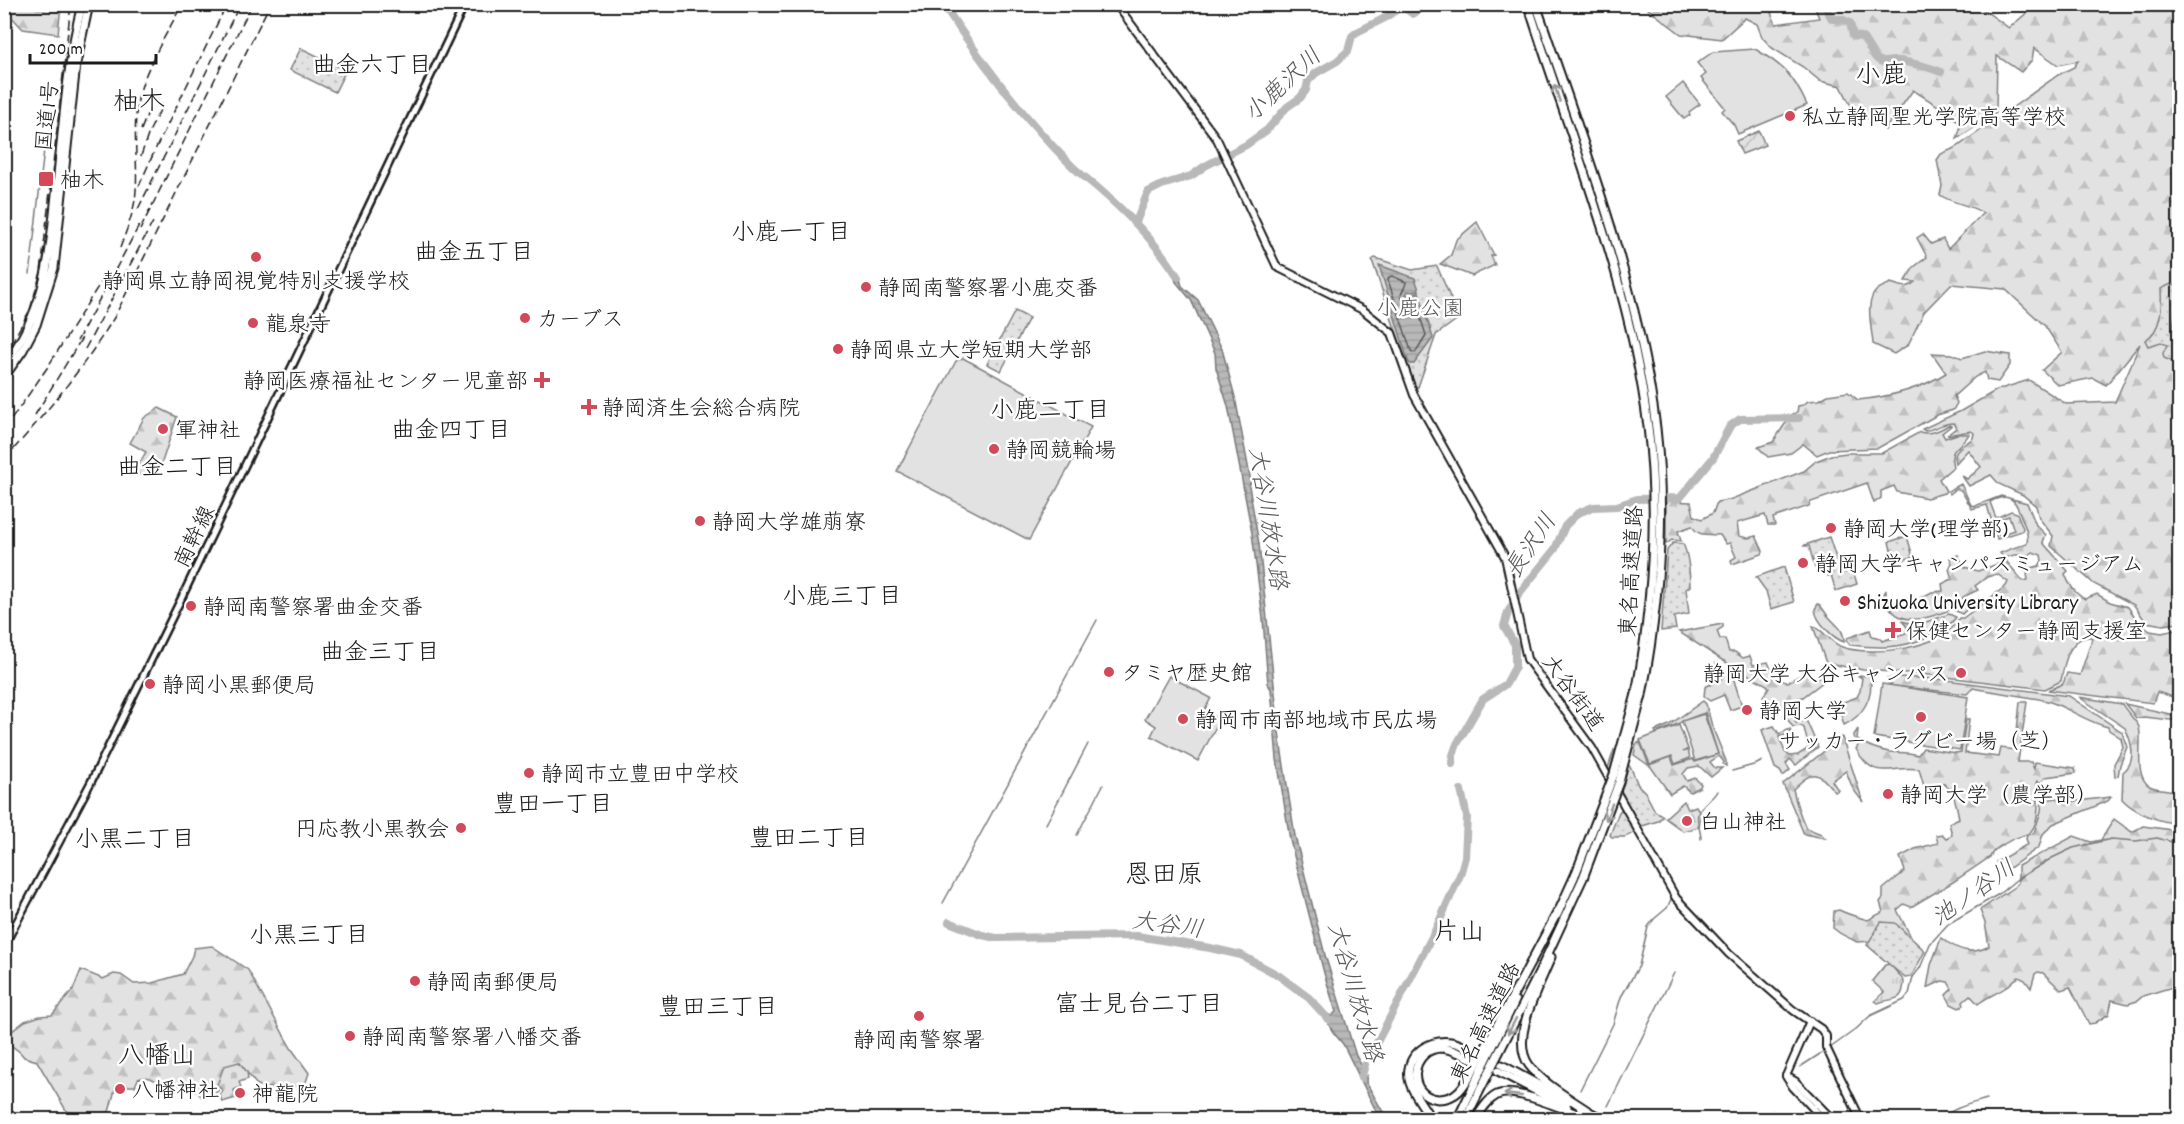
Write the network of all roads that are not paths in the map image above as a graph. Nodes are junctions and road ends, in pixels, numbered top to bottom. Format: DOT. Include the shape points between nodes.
graph roads {
  1 [pos="82,4"];
  2 [pos="89,4"];
  3 [pos="465,4"];
  4 [pos="1116,4"];
  5 [pos="1528,4"];
  6 [pos="1536,4"];
  7 [pos="4,366"];
  8 [pos="4,377"];
  9 [pos="1654,454"];
  10 [pos="1639,695"];
  11 [pos="1572,901"];
  12 [pos="1558,911"];
  13 [pos="4,946"];
  14 [pos="1809,1021"];
  15 [pos="1500,1068"];
  16 [pos="1786,1076"];
  17 [pos="1590,1117"];
  18 [pos="1431,1119"];
  19 [pos="1457,1119"];
  20 [pos="1465,1119"];
  21 [pos="1475,1119"];
  22 [pos="1606,1119"];
  23 [pos="1824,1119"];
  24 [pos="1833,1119"];
  25 [pos="1861,1119"];
  1 -- 7 [label="highway, 国道1号" via="70,64 46,275 28,326"];
  2 -- 8 [label="highway, 国道1号" via="76,64 54,268 36,325"];
  3 -- 13 [label="main road, 南幹線" via="92,782"];
  4 -- 14 [label="main road, 大谷街道" via="1203,118 1226,156 1278,267 1363,310 1392,333 1414,395 1505,557 1527,659 1592,748 1672,893 1729,954"];
  9 -- 5 [label="highway, 東名高速道路, one-way" via="1624,303"];
  6 -- 9 [label="highway, 東名高速道路" via="1630,299 1649,387"];
  9 -- 10 [label="highway, 東名高速道路" via="1660,548 1658,587 1653,634"];
  10 -- 11 [label="highway, 東名高速道路, one-way, bridge" via="1619,782"];
  10 -- 12 [label="highway, 東名高速道路, bridge" via="1614,774"];
  11 -- 17 [label="highway" via="1531,1006 1522,1048 1531,1068"];
  11 -- 20 [label="highway, 東名高速道路, one-way"];
  12 -- 18 [label="highway" via="1459,1091 1435,1099 1418,1087 1414,1072 1426,1053 1440,1048 1475,1056 1460,1044 1441,1041 1424,1046 1413,1058 1410,1084"];
  12 -- 19 [label="highway, 東名高速道路"];
  14 -- 16 [label="main road"];
  14 -- 25 [label="main road, 大谷街道" via="1826,1036 1827,1050"];
  15 -- 17 [label="highway"];
  16 -- 23 [label="main road"];
  16 -- 24 [label="main road"];
  17 -- 21 [label="highway, one-way" via="1506,1093 1491,1099"];
  17 -- 22 [label="highway"];
}
